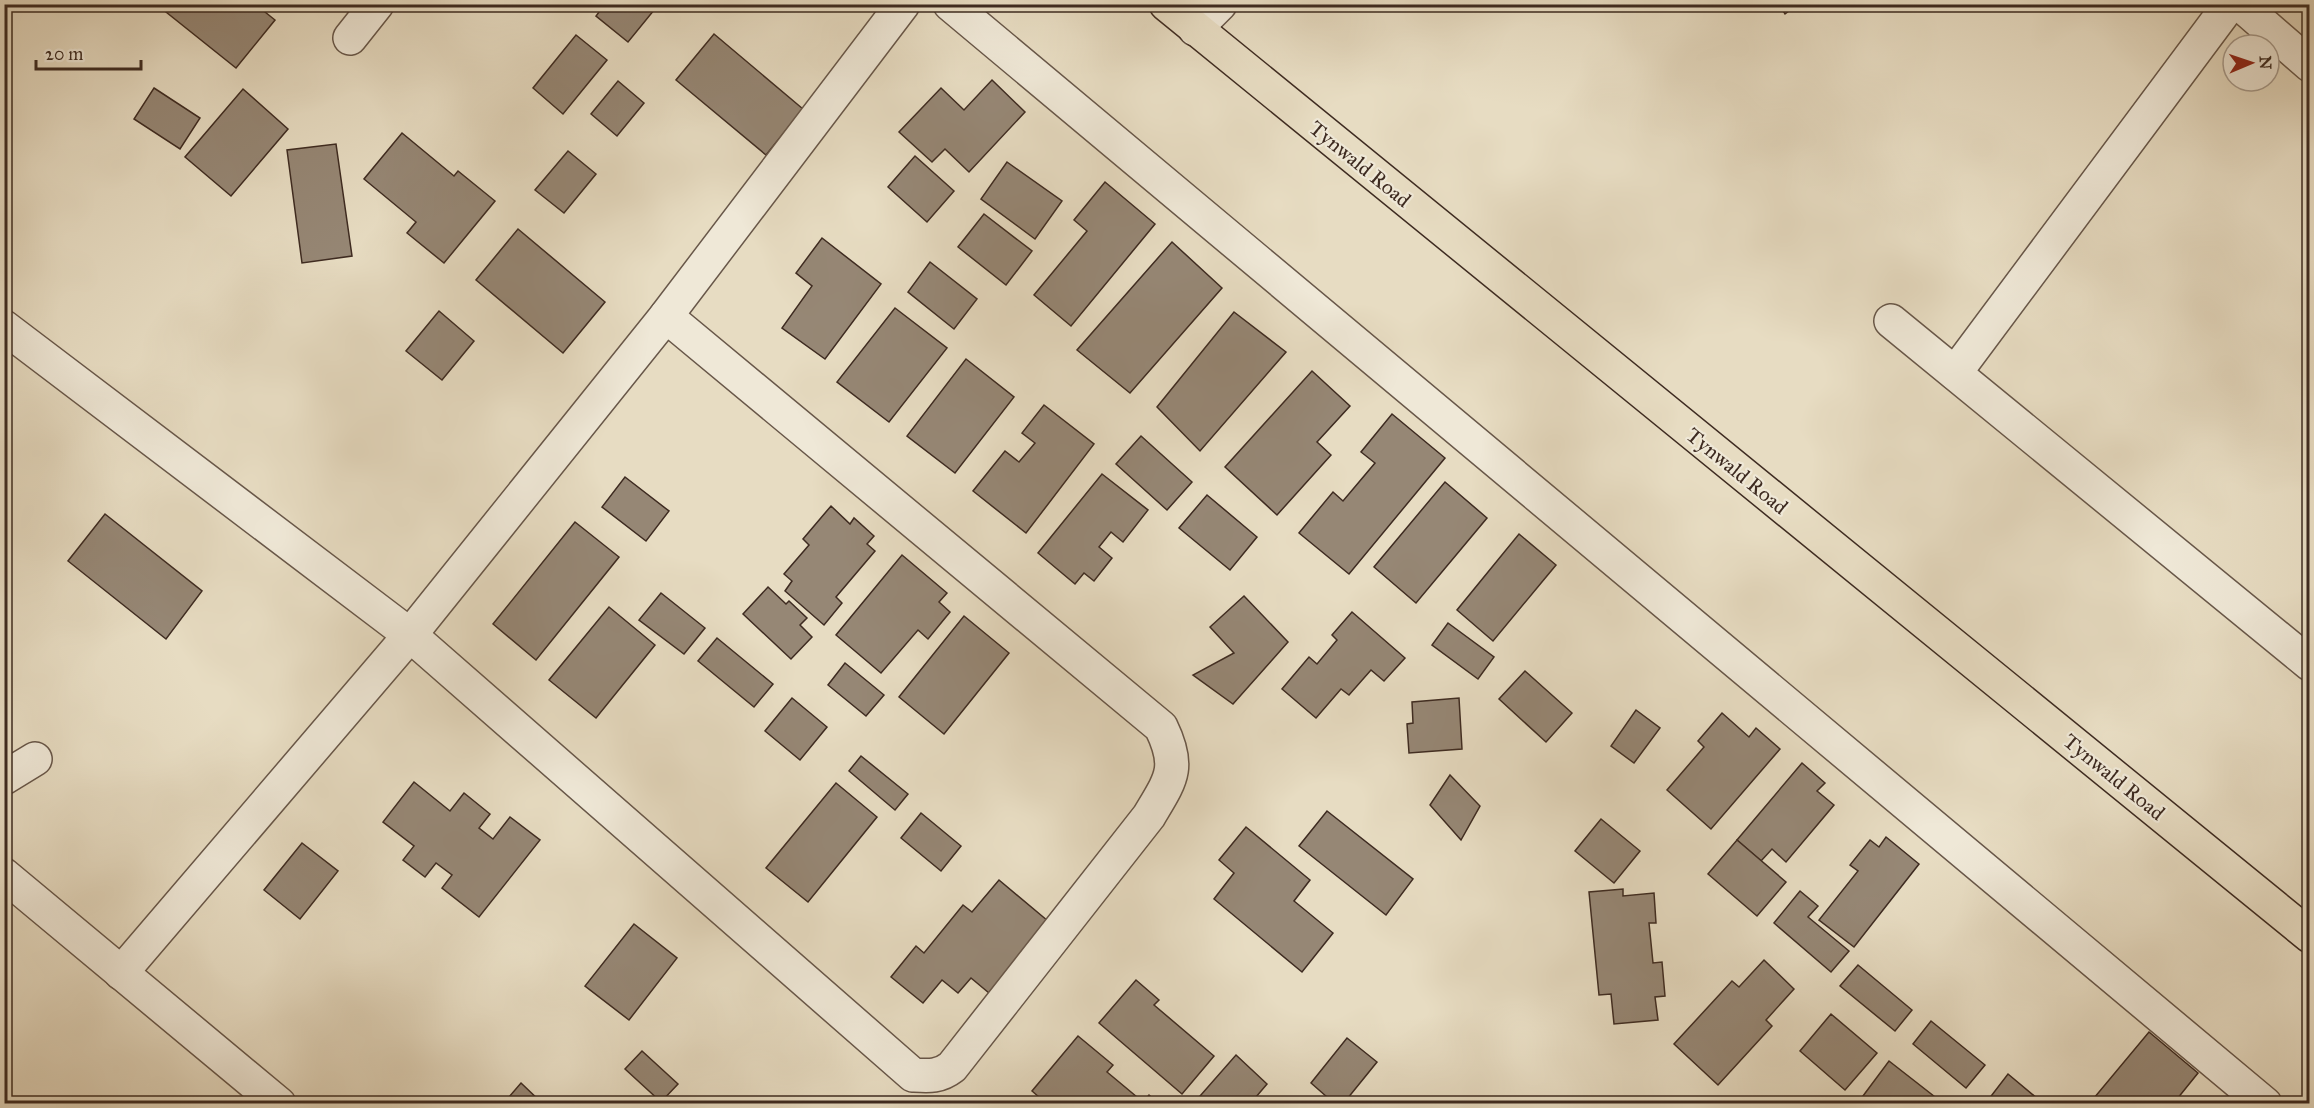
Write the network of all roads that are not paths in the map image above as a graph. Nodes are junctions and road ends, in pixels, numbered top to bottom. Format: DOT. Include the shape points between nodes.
graph roads {
  1 [pos="377,4"];
  2 [pos="903,4"];
  3 [pos="950,4"];
  4 [pos="1166,4"];
  5 [pos="1220,4"];
  6 [pos="2230,4"];
  7 [pos="2240,4"];
  8 [pos="1195,29"];
  9 [pos="350,38"];
  10 [pos="2310,65"];
  11 [pos="666,316"];
  12 [pos="1891,321"];
  13 [pos="4,327"];
  14 [pos="1955,373"];
  15 [pos="410,635"];
  16 [pos="2310,664"];
  17 [pos="35,759"];
  18 [pos="4,778"];
  19 [pos="4,875"];
  20 [pos="2310,936"];
  21 [pos="121,973"];
  22 [pos="279,1104"];
  23 [pos="2265,1104"];
  1 -- 9 [label="street"];
  2 -- 11 [label="street"];
  3 -- 23 [label="street"];
  4 -- 8 [label="main road, Tynwald Road"];
  5 -- 8 [label="street"];
  6 -- 14 [label="street"];
  7 -- 10 [label="street"];
  8 -- 20 [label="main road, Tynwald Road"];
  11 -- 15 [label="street"];
  11 -- 15 [label="street" via="1161,727 1171,747 1173,765 1167,785 1149,816 952,1067 934,1076 913,1075"];
  12 -- 14 [label="street"];
  13 -- 15 [label="street"];
  14 -- 16 [label="street"];
  15 -- 21 [label="street"];
  17 -- 18 [label="street"];
  19 -- 21 [label="street"];
  21 -- 22 [label="street"];
}
